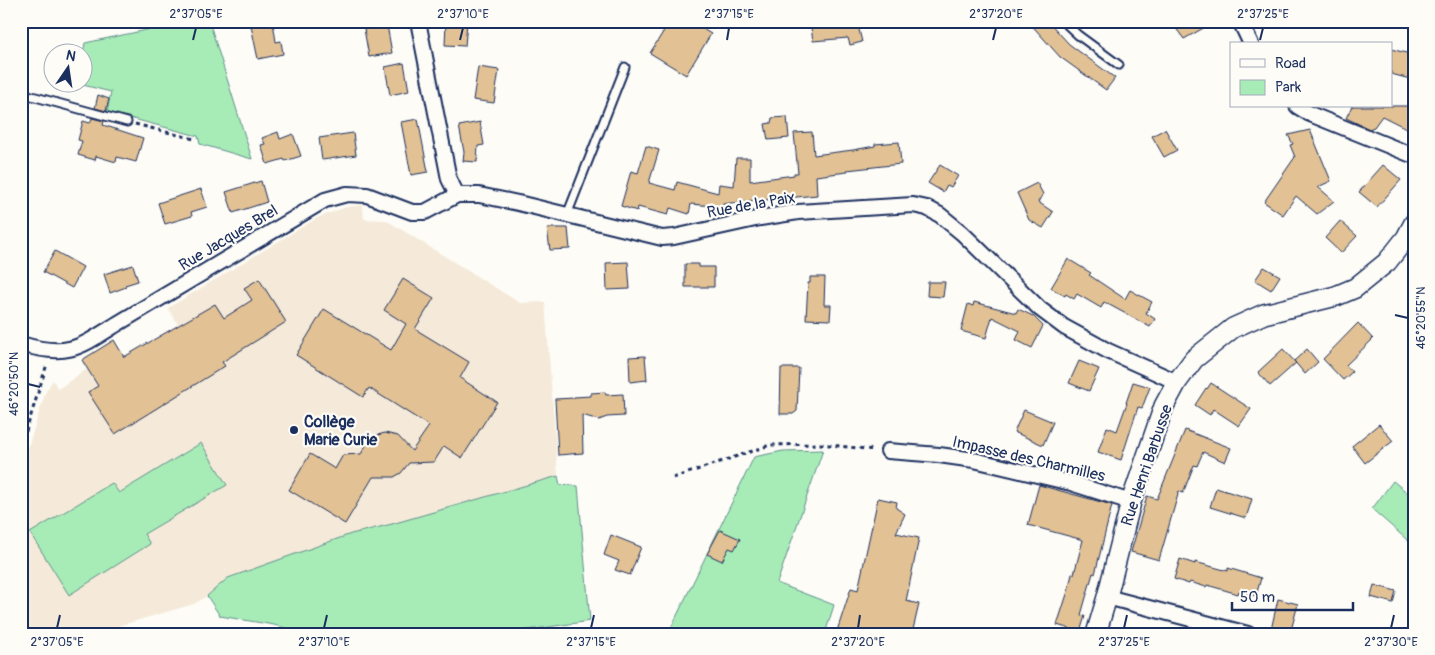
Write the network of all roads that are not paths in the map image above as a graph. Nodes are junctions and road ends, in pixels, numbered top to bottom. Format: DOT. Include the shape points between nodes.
graph roads {
  1 [pos="418,21"];
  2 [pos="1063,21"];
  3 [pos="1240,21"];
  4 [pos="1250,42"];
  5 [pos="1119,65"];
  6 [pos="625,66"];
  7 [pos="21,93"];
  8 [pos="1300,108"];
  9 [pos="128,122"];
  10 [pos="1414,156"];
  11 [pos="457,194"];
  12 [pos="567,215"];
  13 [pos="1414,222"];
  14 [pos="21,344"];
  15 [pos="1178,382"];
  16 [pos="888,451"];
  17 [pos="1131,502"];
  18 [pos="1107,597"];
  19 [pos="1096,634"];
  20 [pos="1248,634"];
  1 -- 11 [label="street" via="449,180"];
  2 -- 5 [label="lane"];
  3 -- 4 [label="street"];
  6 -- 12 [label="lane"];
  7 -- 9 [label="lane"];
  8 -- 10 [label="street"];
  11 -- 12 [label="street, Rue de la Paix" via="479,195"];
  11 -- 14 [label="street, Rue Jacques Brel" via="425,212 412,212 367,195 347,194 325,200 84,344 61,351 39,350"];
  12 -- 15 [label="street, Rue de la Paix" via="662,238 798,212 913,205 927,208 962,232 1040,309 1064,327"];
  13 -- 15 [label="street, Rue Henri Barbusse" via="1387,262 1355,288 1264,314 1233,328 1194,359"];
  15 -- 17 [label="street, Rue Henri Barbusse" via="1164,406"];
  16 -- 17 [label="street, Impasse des Charmilles" via="974,460 1070,483"];
  17 -- 18 [label="street, Rue Henri Barbusse"];
  18 -- 19 [label="street, Rue Henri Barbusse"];
  18 -- 20 [label="street"];
}
